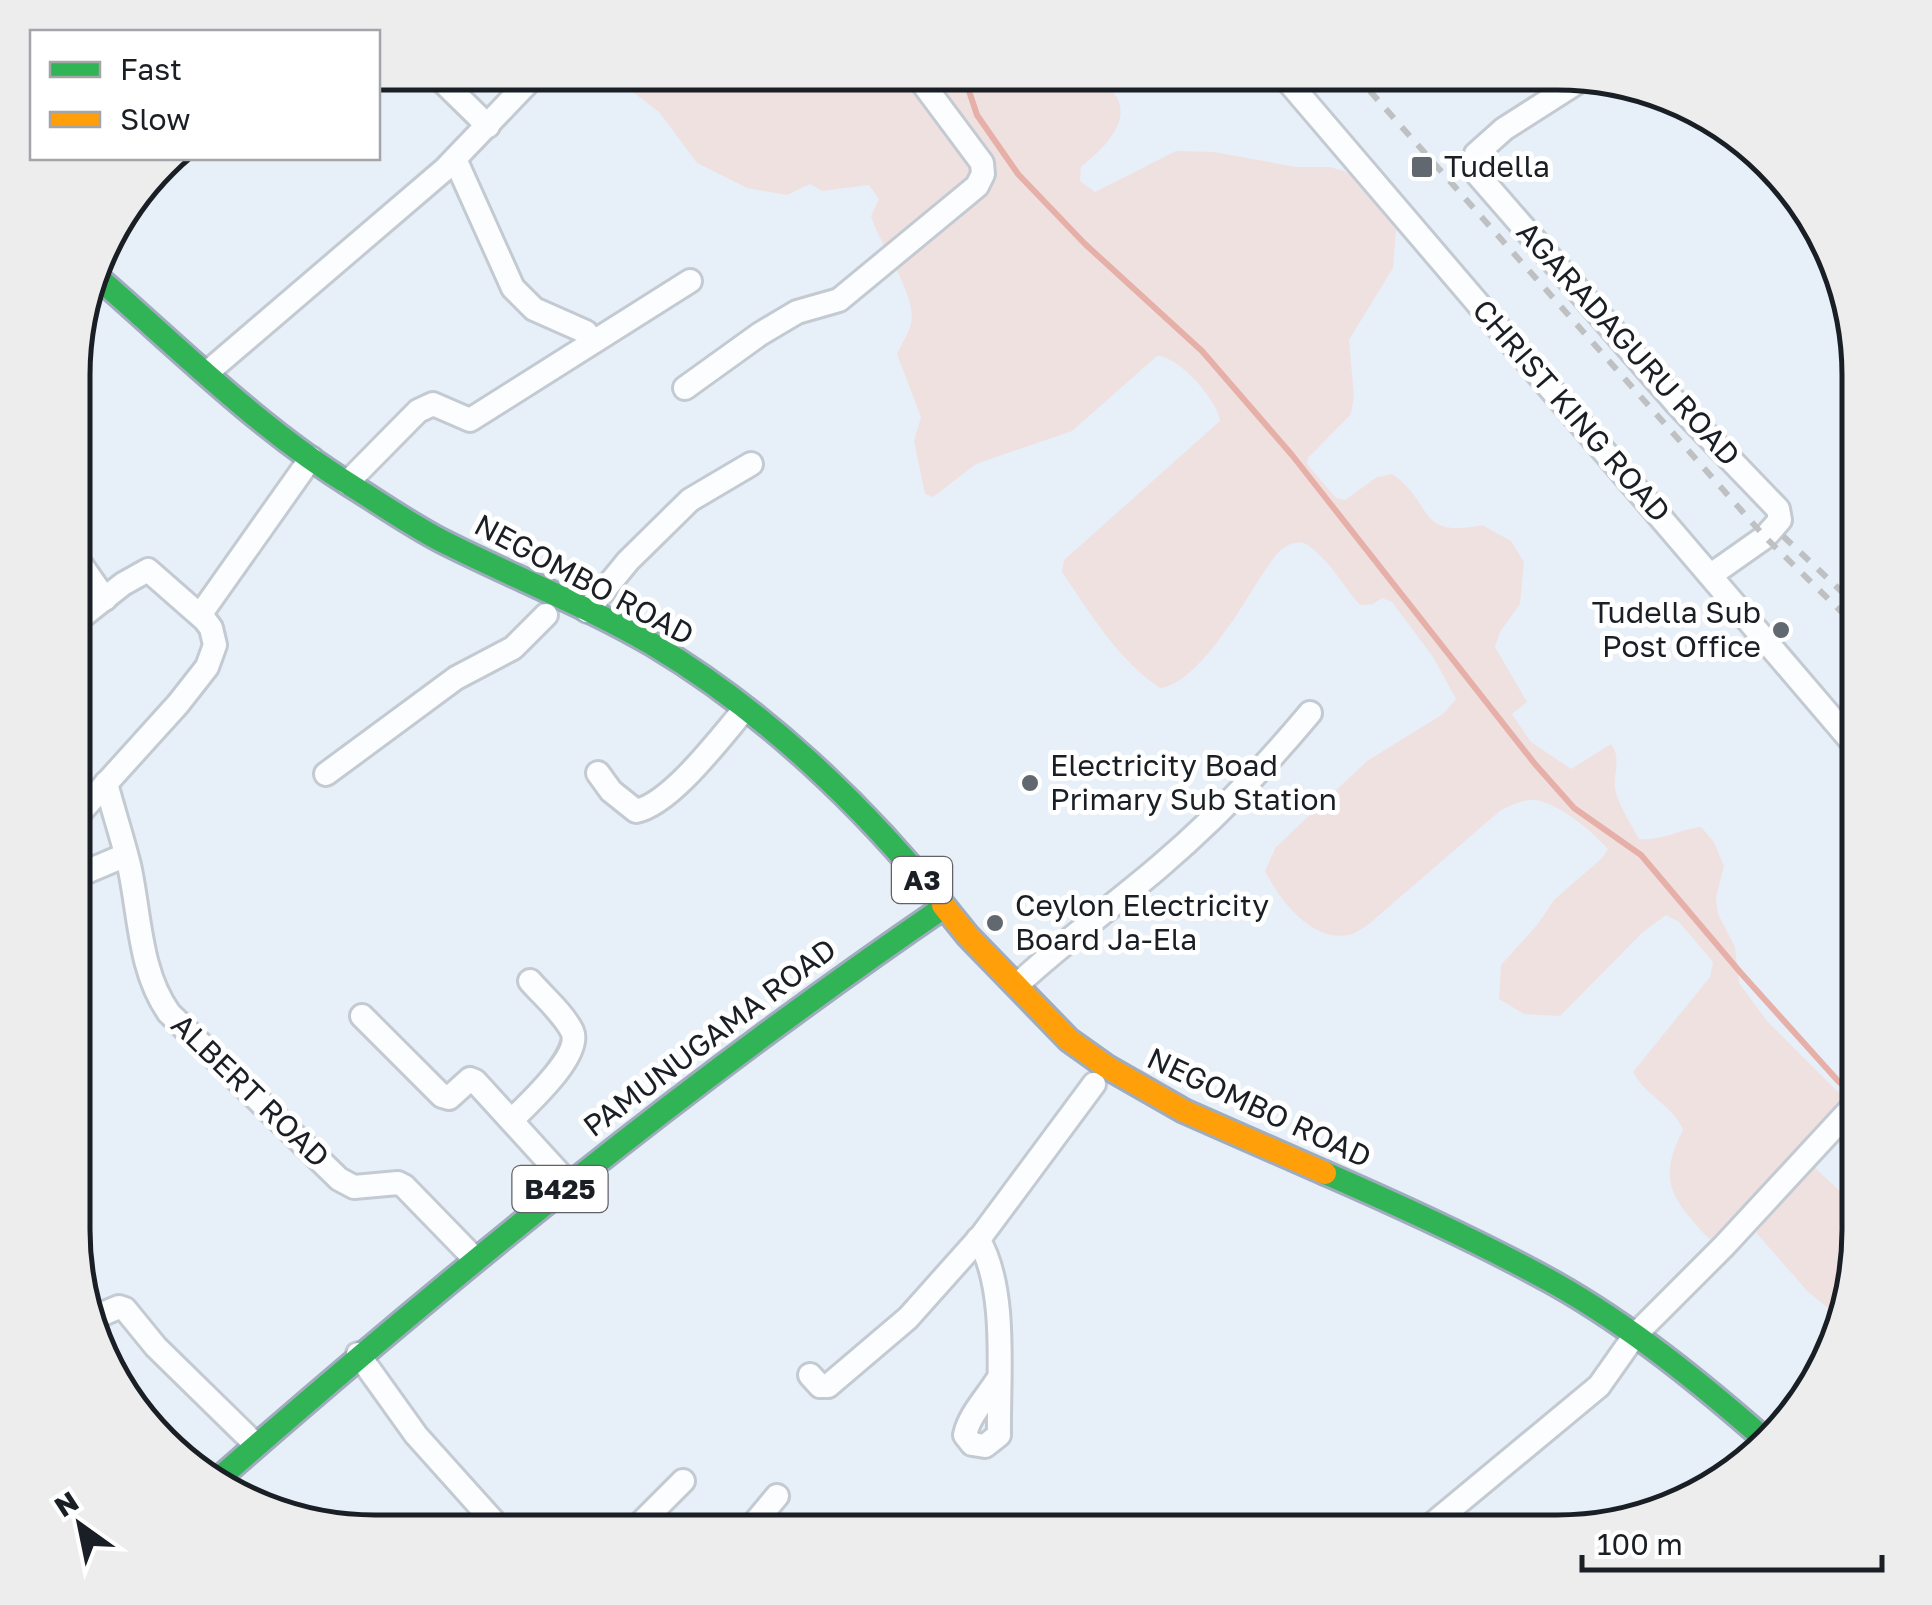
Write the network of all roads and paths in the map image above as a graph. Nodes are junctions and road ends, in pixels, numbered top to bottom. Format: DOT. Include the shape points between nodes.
graph roads {
  1 [pos="452,90"];
  2 [pos="521,90"];
  3 [pos="928,90"];
  4 [pos="1296,91"];
  5 [pos="1560,91"];
  6 [pos="488,126"];
  7 [pos="455,159"];
  8 [pos="690,281"];
  9 [pos="105,283"];
  10 [pos="99,307"];
  11 [pos="591,342"];
  12 [pos="209,371"];
  13 [pos="685,388"];
  14 [pos="751,464"];
  15 [pos="305,467"];
  16 [pos="348,484"];
  17 [pos="1710,575"];
  18 [pos="90,578"];
  19 [pos="105,599"];
  20 [pos="90,610"];
  21 [pos="200,615"];
  22 [pos="546,615"];
  23 [pos="584,622"];
  24 [pos="1310,713"];
  25 [pos="729,718"];
  26 [pos="1841,729"];
  27 [pos="750,744"];
  28 [pos="598,773"];
  29 [pos="326,774"];
  30 [pos="106,783"];
  31 [pos="90,800"];
  32 [pos="126,855"];
  33 [pos="91,870"];
  34 [pos="944,907"];
  35 [pos="530,982"];
  36 [pos="1017,985"];
  37 [pos="1004,1006"];
  38 [pos="362,1016"];
  39 [pos="1094,1084"];
  40 [pos="1842,1119"];
  41 [pos="512,1120"];
  42 [pos="568,1183"];
  43 [pos="978,1240"];
  44 [pos="474,1257"];
  45 [pos="103,1312"];
  46 [pos="1630,1343"];
  47 [pos="358,1354"];
  48 [pos="810,1375"];
  49 [pos="998,1379"];
  50 [pos="1758,1433"];
  51 [pos="256,1445"];
  52 [pos="1742,1446"];
  53 [pos="225,1472"];
  54 [pos="683,1481"];
  55 [pos="777,1496"];
  56 [pos="1445,1514"];
  57 [pos="488,1515"];
  58 [pos="649,1515"];
  59 [pos="761,1515"];
  1 -- 6 [label="street"];
  2 -- 6 [label="street"];
  3 -- 13 [label="street" via="982,163 977,186 839,300 797,312"];
  4 -- 17 [label="street, CHRIST KING ROAD"];
  5 -- 17 [label="street, AGARADAGURU ROAD" via="1476,154 1478,175 1677,404 1778,508 1780,520 1765,537"];
  6 -- 7 [label="street"];
  7 -- 11 [label="street" via="513,288 534,309 586,332"];
  7 -- 12 [label="street"];
  8 -- 11 [label="street"];
  9 -- 12 [label="main road, NEGOMBO ROAD / A3"];
  10 -- 15 [label="main road, NEGOMBO ROAD / A3" via="255,443"];
  11 -- 16 [label="street" via="470,420 434,404 418,412"];
  12 -- 15 [label="main road, NEGOMBO ROAD / A3"];
  14 -- 23 [label="street" via="690,500 628,560"];
  15 -- 16 [label="main road, NEGOMBO ROAD / A3"];
  15 -- 21 [label="street"];
  15 -- 22 [label="main road, NEGOMBO ROAD / A3" via="423,553"];
  16 -- 23 [label="main road, NEGOMBO ROAD / A3"];
  17 -- 26 [label="street, CHRIST KING ROAD"];
  18 -- 19 [label="street"];
  19 -- 20 [label="street"];
  19 -- 21 [label="street" via="148,570"];
  21 -- 30 [label="street" via="214,636 207,667"];
  22 -- 23 [label="main road, NEGOMBO ROAD / A3"];
  22 -- 29 [label="street" via="512,648 456,678"];
  23 -- 25 [label="main road, NEGOMBO ROAD / A3" via="663,651"];
  24 -- 36 [label="street" via="1192,837"];
  25 -- 27 [label="main road, NEGOMBO ROAD / A3"];
  25 -- 28 [label="street" via="672,788 646,809 636,811"];
  25 -- 34 [label="main road, NEGOMBO ROAD / A3" via="826,779"];
  30 -- 31 [label="street"];
  30 -- 32 [label="street, ALBERT ROAD"];
  32 -- 33 [label="street"];
  32 -- 44 [label="street, ALBERT ROAD" via="143,946 169,1013 339,1178 354,1187 404,1186"];
  34 -- 36 [label="main road, NEGOMBO ROAD / A3"];
  34 -- 42 [label="main road, PAMUNUGAMA ROAD / B425"];
  35 -- 41 [label="street" via="573,1032 574,1046"];
  36 -- 46 [label="main road, NEGOMBO ROAD / A3" via="1069,1040 1107,1067 1184,1111 1445,1226 1557,1285"];
  37 -- 39 [label="main road, NEGOMBO ROAD / A3"];
  38 -- 41 [label="street" via="442,1096 476,1081"];
  39 -- 43 [label="street"];
  39 -- 46 [label="main road, NEGOMBO ROAD / A3" via="1171,1128 1504,1278"];
  40 -- 46 [label="street"];
  41 -- 42 [label="street"];
  42 -- 44 [label="main road, PAMUNUGAMA ROAD / B425"];
  43 -- 48 [label="street" via="908,1318 828,1386"];
  43 -- 49 [label="street" via="988,1255 996,1298"];
  44 -- 47 [label="main road, PAMUNUGAMA ROAD / B425"];
  45 -- 51 [label="street" via="125,1309"];
  46 -- 50 [label="main road, NEGOMBO ROAD / A3"];
  46 -- 52 [label="main road, NEGOMBO ROAD / A3"];
  46 -- 56 [label="street" via="1599,1386"];
  47 -- 51 [label="main road, PAMUNUGAMA ROAD / B425"];
  47 -- 57 [label="street" via="416,1436"];
  51 -- 53 [label="main road, PAMUNUGAMA ROAD / B425"];
  54 -- 58 [label="street"];
  55 -- 59 [label="street"];
}
